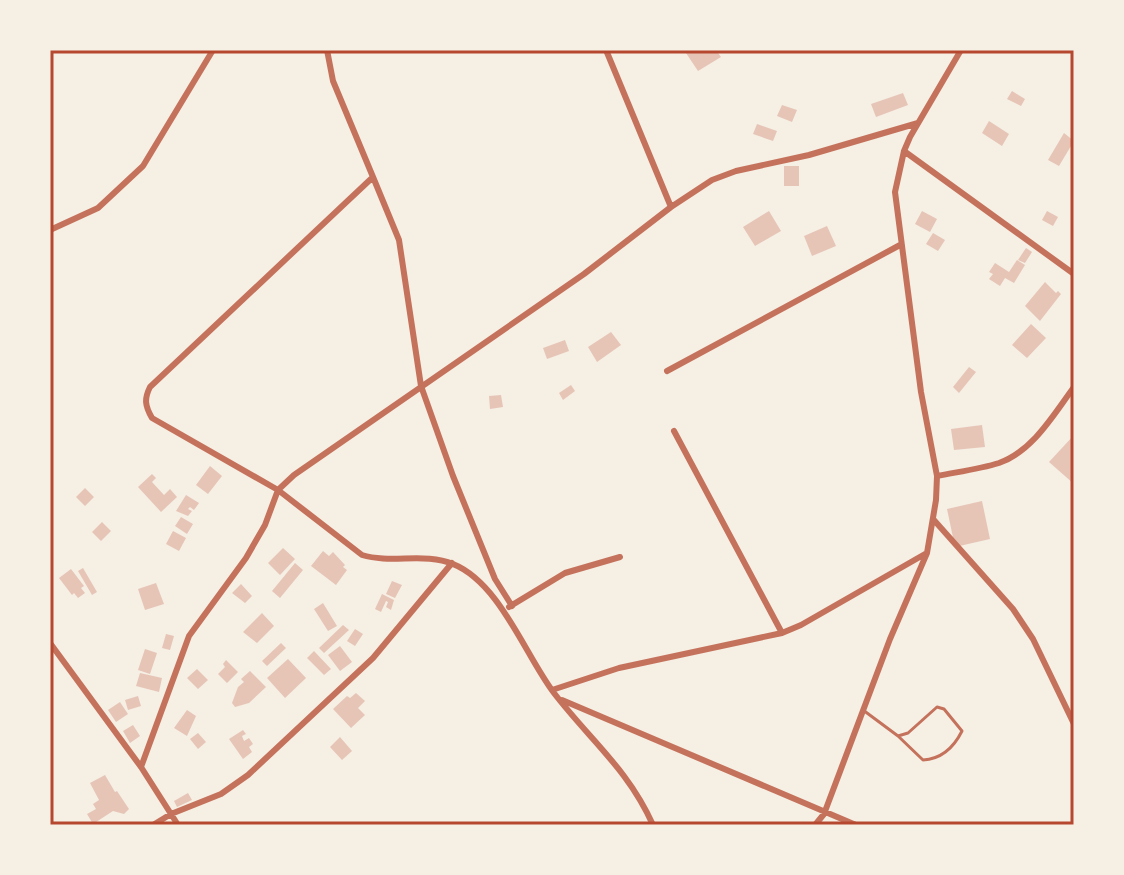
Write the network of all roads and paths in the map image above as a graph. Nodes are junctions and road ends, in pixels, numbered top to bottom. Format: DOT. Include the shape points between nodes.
graph roads {
  1 [pos="213,50"];
  2 [pos="327,50"];
  3 [pos="606,50"];
  4 [pos="961,50"];
  5 [pos="918,123"];
  6 [pos="904,151"];
  7 [pos="373,177"];
  8 [pos="671,207"];
  9 [pos="50,230"];
  10 [pos="900,245"];
  11 [pos="1074,274"];
  12 [pos="667,371"];
  13 [pos="421,386"];
  14 [pos="1074,387"];
  15 [pos="674,431"];
  16 [pos="937,476"];
  17 [pos="278,490"];
  18 [pos="933,519"];
  19 [pos="927,553"];
  20 [pos="620,557"];
  21 [pos="452,563"];
  22 [pos="512,606"];
  23 [pos="502,611"];
  24 [pos="782,633"];
  25 [pos="50,643"];
  26 [pos="552,690"];
  27 [pos="558,698"];
  28 [pos="863,710"];
  29 [pos="1074,724"];
  30 [pos="898,736"];
  31 [pos="141,767"];
  32 [pos="171,814"];
  33 [pos="824,814"];
  34 [pos="153,825"];
  35 [pos="178,825"];
  36 [pos="653,825"];
  37 [pos="815,825"];
  38 [pos="856,825"];
  1 -- 9 [label="street" via="143,166 98,208"];
  2 -- 7 [label="street" via="333,81"];
  3 -- 8 [label="street"];
  4 -- 5 [label="street"];
  5 -- 6 [label="street"];
  5 -- 8 [label="street" via="736,171"];
  6 -- 10 [label="street" via="895,192"];
  6 -- 11 [label="street"];
  7 -- 13 [label="street" via="399,240"];
  7 -- 17 [label="street" via="144,398 152,418"];
  8 -- 13 [label="street"];
  10 -- 12 [label="street"];
  10 -- 16 [label="street"];
  13 -- 17 [label="street"];
  13 -- 22 [label="street" via="495,579"];
  14 -- 16 [label="street" via="1019,452 1001,462"];
  15 -- 24 [label="street"];
  16 -- 18 [label="street"];
  17 -- 21 [label="street" via="362,555"];
  17 -- 31 [label="street" via="246,558 189,636"];
  18 -- 19 [label="street"];
  18 -- 29 [label="street" via="1013,609"];
  19 -- 24 [label="street"];
  19 -- 28 [label="street"];
  20 -- 22 [label="street" via="565,573"];
  21 -- 23 [label="street" via="485,588"];
  21 -- 32 [label="street" via="373,658 264,761 221,794"];
  22 -- 23 [label="street"];
  23 -- 26 [label="street"];
  24 -- 26 [label="street" via="619,668"];
  25 -- 31 [label="street"];
  26 -- 27 [label="street"];
  27 -- 33 [label="street"];
  27 -- 36 [label="street" via="634,787"];
  28 -- 30 [label="lane"];
  28 -- 33 [label="street"];
  30 -- 30 [label="lane" via="937,707 962,731 936,760 923,760"];
  31 -- 32 [label="street"];
  32 -- 34 [label="street"];
  32 -- 35 [label="street"];
  33 -- 37 [label="street"];
  33 -- 38 [label="street"];
}
